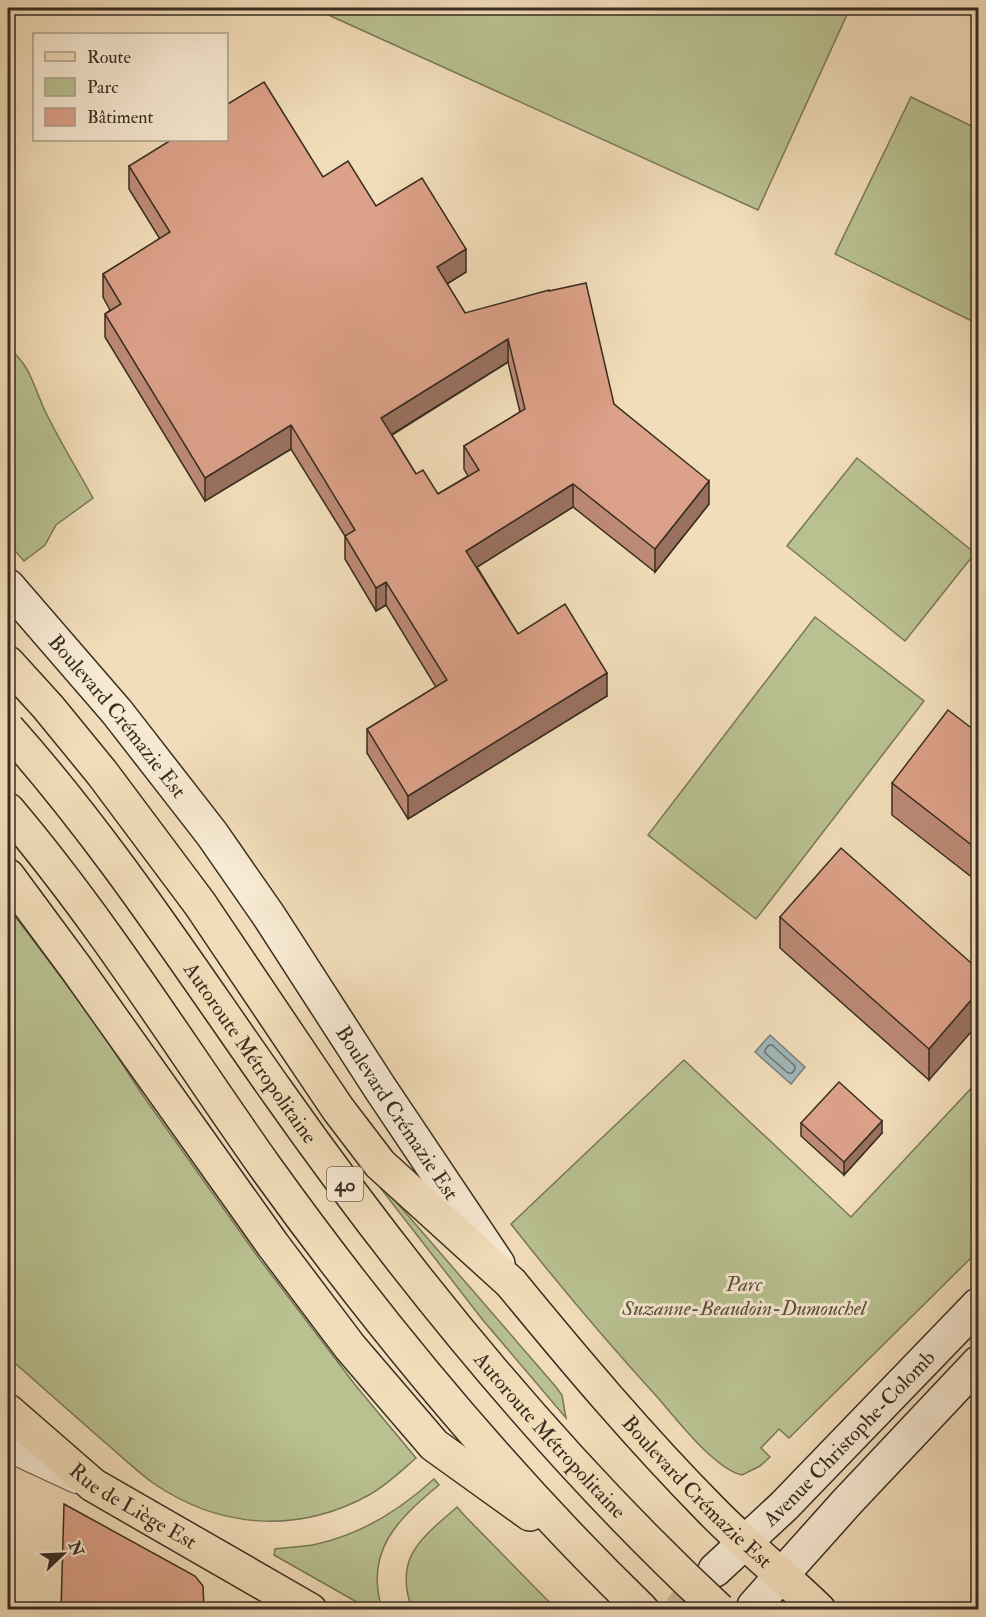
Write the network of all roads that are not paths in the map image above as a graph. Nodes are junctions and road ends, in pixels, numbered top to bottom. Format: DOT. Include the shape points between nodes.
graph roads {
  1 [pos="8,586"];
  2 [pos="8,663"];
  3 [pos="8,729"];
  4 [pos="8,810"];
  5 [pos="8,876"];
  6 [pos="511,1283"];
  7 [pos="978,1305"];
  8 [pos="978,1363"];
  9 [pos="8,1411"];
  10 [pos="8,1445"];
  11 [pos="93,1485"];
  12 [pos="743,1542"];
  13 [pos="587,1555"];
  14 [pos="715,1570"];
  15 [pos="782,1575"];
  16 [pos="754,1606"];
  17 [pos="310,1610"];
  18 [pos="642,1610"];
  19 [pos="719,1610"];
  20 [pos="819,1610"];
  1 -- 6 [label="main road, Boulevard Crémazie Est" via="103,695 212,834"];
  2 -- 6 [label="main road" via="102,773 200,904 338,1109 380,1164"];
  3 -- 19 [label="main road, Autoroute Métropolitaine / 40, bridge" via="121,867 276,1090 407,1267 550,1437"];
  4 -- 13 [label="main road, 40" via="99,927 268,1170 363,1296 496,1456"];
  5 -- 13 [label="main road" via="350,1347 434,1445"];
  6 -- 12 [label="main road, Boulevard Crémazie Est" via="598,1388"];
  7 -- 12 [label="main road, Avenue Christophe-Colomb" via="784,1506"];
  8 -- 15 [label="main road, Avenue Christophe-Colomb"];
  9 -- 11 [label="main road"];
  10 -- 11 [label="street, Rue de Liège Est"];
  11 -- 17 [label="main road, Rue de Liège Est"];
  12 -- 14 [label="main road, Avenue Christophe-Colomb"];
  12 -- 15 [label="main road, Boulevard Crémazie Est"];
  13 -- 18 [label="main road, 40"];
  15 -- 16 [label="main road, Avenue Christophe-Colomb"];
  15 -- 20 [label="main road, Boulevard Crémazie Est"];
}
